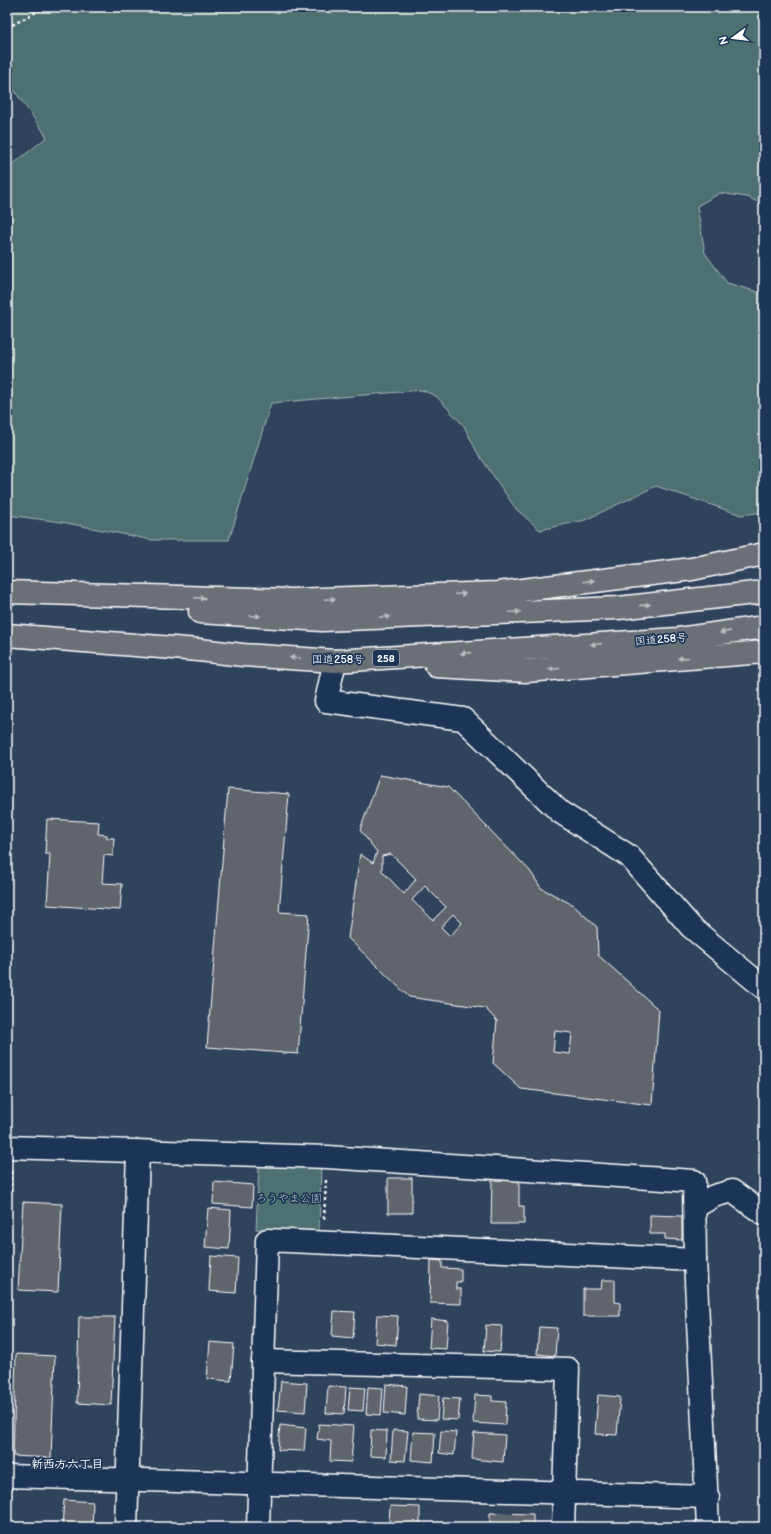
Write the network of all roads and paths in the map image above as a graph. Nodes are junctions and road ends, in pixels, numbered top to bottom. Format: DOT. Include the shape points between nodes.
graph roads {
  1 [pos="45,7"];
  2 [pos="7,28"];
  3 [pos="764,554"];
  4 [pos="7,592"];
  5 [pos="764,592"];
  6 [pos="7,597"];
  7 [pos="764,627"];
  8 [pos="7,635"];
  9 [pos="764,652"];
  10 [pos="335,661"];
  11 [pos="764,988"];
  12 [pos="9,1147"];
  13 [pos="138,1151"];
  14 [pos="327,1157"];
  15 [pos="694,1207"];
  16 [pos="764,1214"];
  17 [pos="7,1228"];
  18 [pos="323,1241"];
  19 [pos="695,1260"];
  20 [pos="263,1361"];
  21 [pos="7,1476"];
  22 [pos="127,1480"];
  23 [pos="259,1484"];
  24 [pos="564,1493"];
  25 [pos="708,1497"];
  26 [pos="126,1527"];
  27 [pos="258,1527"];
  28 [pos="563,1527"];
  29 [pos="708,1527"];
  1 -- 2 [label="path"];
  4 -- 3 [label="highway, one-way" via="291,600 498,593 692,569"];
  6 -- 5 [label="highway, one-way" via="116,607 322,620 618,608"];
  7 -- 10 [label="highway, 国道258号 / 258, one-way" via="678,639"];
  10 -- 8 [label="highway, 国道258号 / 258, one-way"];
  9 -- 10 [label="highway, one-way" via="526,671"];
  10 -- 11 [label="street" via="326,701 463,719 560,812 629,856 691,927"];
  12 -- 13 [label="street"];
  12 -- 17 [label="path"];
  13 -- 14 [label="street"];
  13 -- 22 [label="street"];
  14 -- 15 [label="street" via="694,1181"];
  14 -- 18 [label="path"];
  15 -- 16 [label="street" via="714,1196 732,1191"];
  15 -- 19 [label="street"];
  18 -- 19 [label="street"];
  18 -- 20 [label="street" via="267,1240"];
  19 -- 25 [label="street"];
  20 -- 23 [label="street"];
  20 -- 24 [label="street" via="568,1369"];
  21 -- 22 [label="street"];
  22 -- 23 [label="street"];
  22 -- 26 [label="street"];
  23 -- 24 [label="street"];
  23 -- 27 [label="street"];
  24 -- 25 [label="street"];
  24 -- 28 [label="street"];
  25 -- 29 [label="street"];
}
